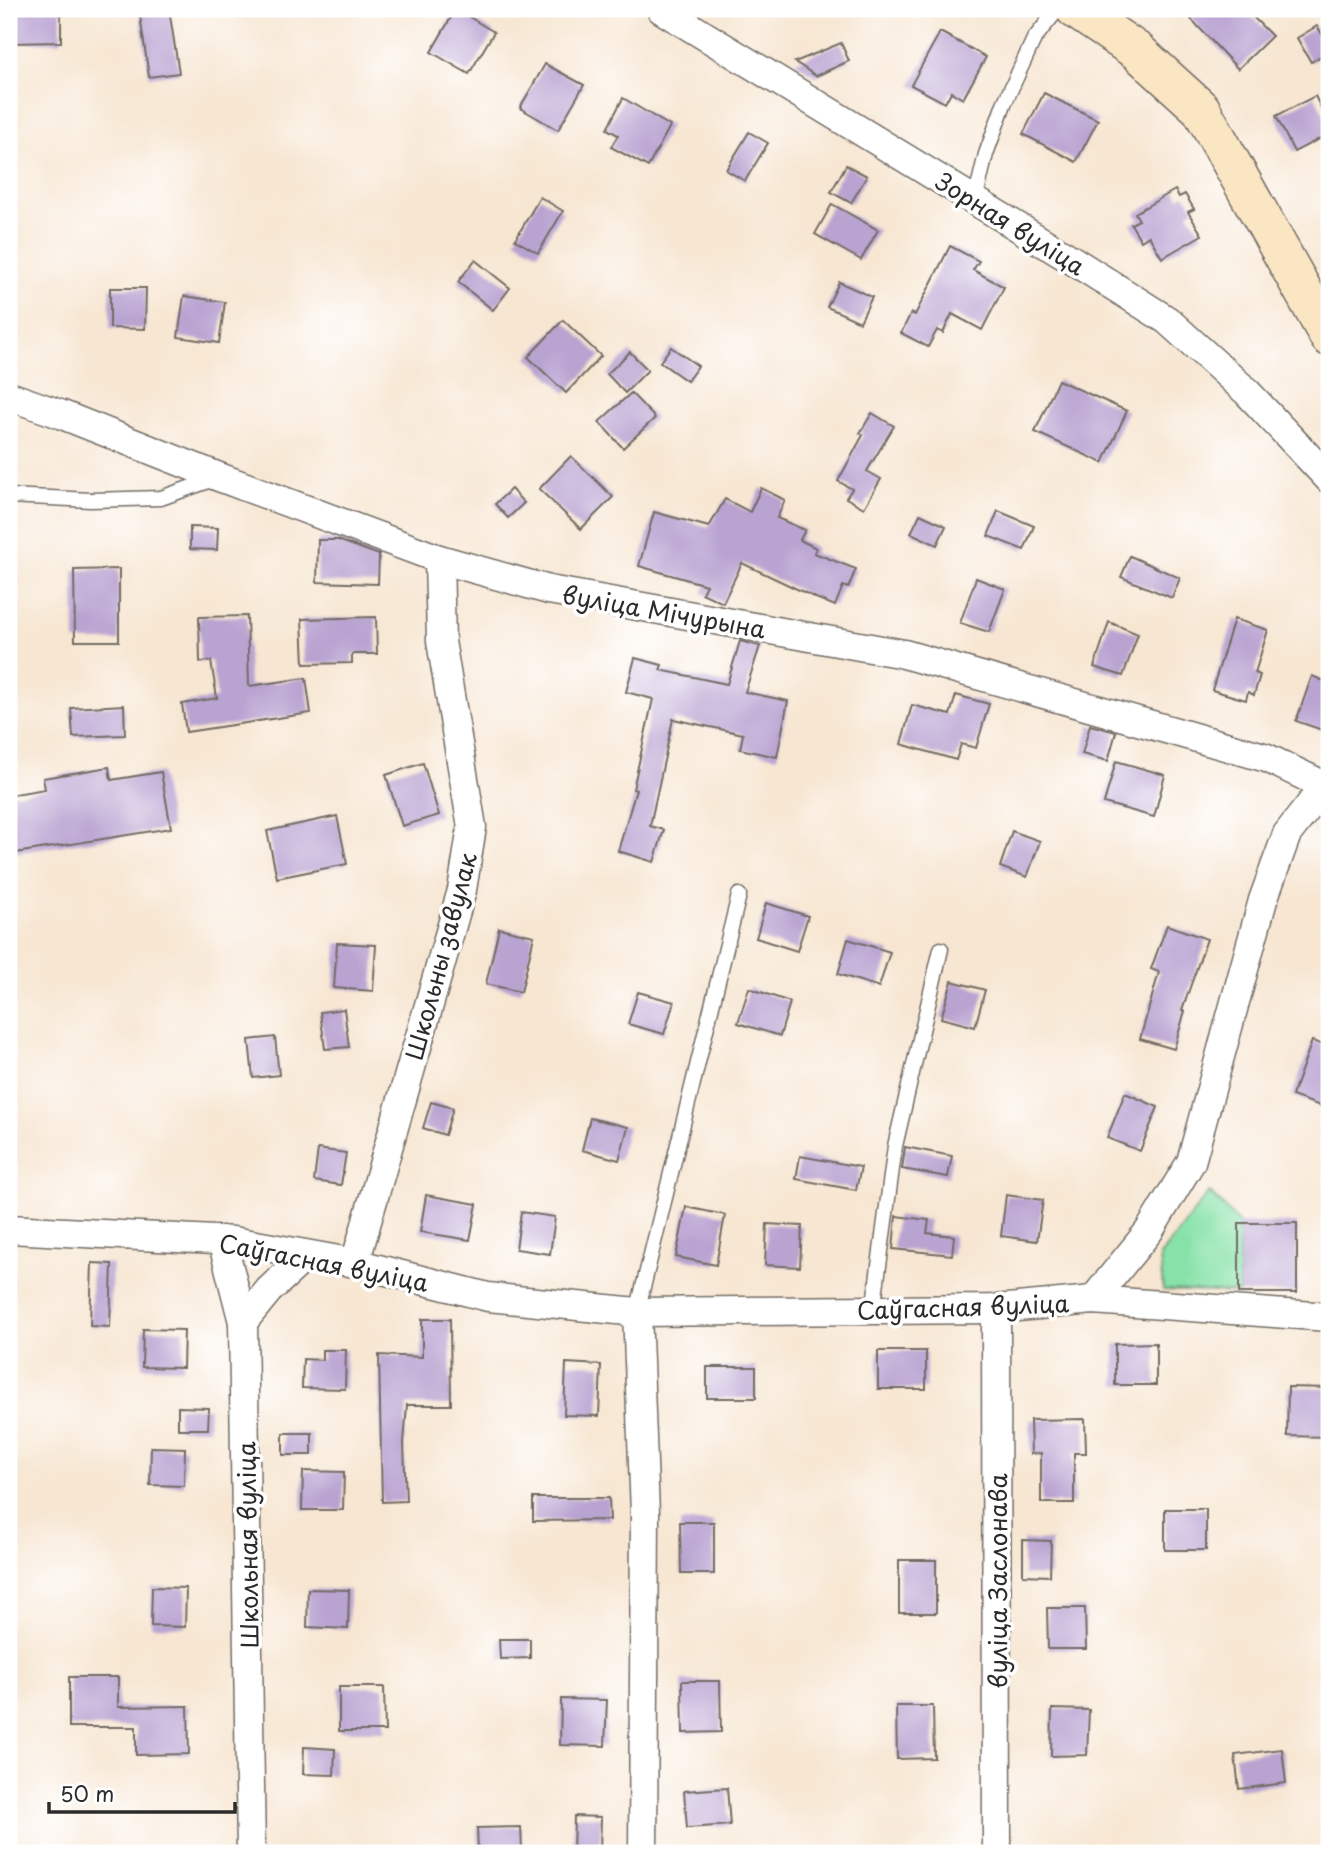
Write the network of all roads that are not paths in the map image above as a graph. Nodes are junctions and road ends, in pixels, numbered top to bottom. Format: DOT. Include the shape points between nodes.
graph roads {
  1 [pos="661,9"];
  2 [pos="1058,9"];
  3 [pos="1075,9"];
  4 [pos="975,200"];
  5 [pos="1329,337"];
  6 [pos="9,396"];
  7 [pos="219,477"];
  8 [pos="1329,479"];
  9 [pos="9,496"];
  10 [pos="439,559"];
  11 [pos="1327,785"];
  12 [pos="739,895"];
  13 [pos="941,949"];
  14 [pos="9,1229"];
  15 [pos="222,1240"];
  16 [pos="307,1255"];
  17 [pos="355,1263"];
  18 [pos="1093,1300"];
  19 [pos="996,1309"];
  20 [pos="873,1311"];
  21 [pos="637,1312"];
  22 [pos="1329,1317"];
  23 [pos="243,1322"];
  24 [pos="251,1853"];
  25 [pos="643,1853"];
  26 [pos="997,1853"];
  1 -- 4 [label="street, Зорная вуліца"];
  2 -- 4 [label="lane" via="1034,39 1004,104"];
  3 -- 5 [label="main road" via="1138,51 1201,109"];
  4 -- 8 [label="street, Зорная вуліца" via="1167,320 1247,392"];
  6 -- 7 [label="street, вуліца Мічурына"];
  7 -- 9 [label="lane" via="161,498"];
  7 -- 10 [label="street, вуліца Мічурына"];
  10 -- 11 [label="street, вуліца Мічурына" via="549,590 904,653 1267,758"];
  10 -- 17 [label="street, Школьны завулак" via="441,641 472,827 462,890"];
  11 -- 18 [label="street, Саўгасная вуліца" via="1287,834 1264,900 1191,1162 1149,1231"];
  12 -- 21 [label="lane"];
  13 -- 20 [label="lane" via="895,1146"];
  14 -- 15 [label="street, Саўгасная вуліца"];
  15 -- 16 [label="street, Саўгасная вуліца"];
  15 -- 23 [label="street, Школьная вуліца"];
  16 -- 17 [label="street, Саўгасная вуліца"];
  16 -- 23 [label="street"];
  17 -- 21 [label="street, Саўгасная вуліца" via="488,1297"];
  18 -- 19 [label="street, Саўгасная вуліца"];
  18 -- 22 [label="street"];
  19 -- 20 [label="street, Саўгасная вуліца"];
  19 -- 26 [label="street, вуліца Заслонава"];
  20 -- 21 [label="street, Саўгасная вуліца"];
  21 -- 25 [label="street" via="645,1513"];
  23 -- 24 [label="street, Школьная вуліца"];
}
